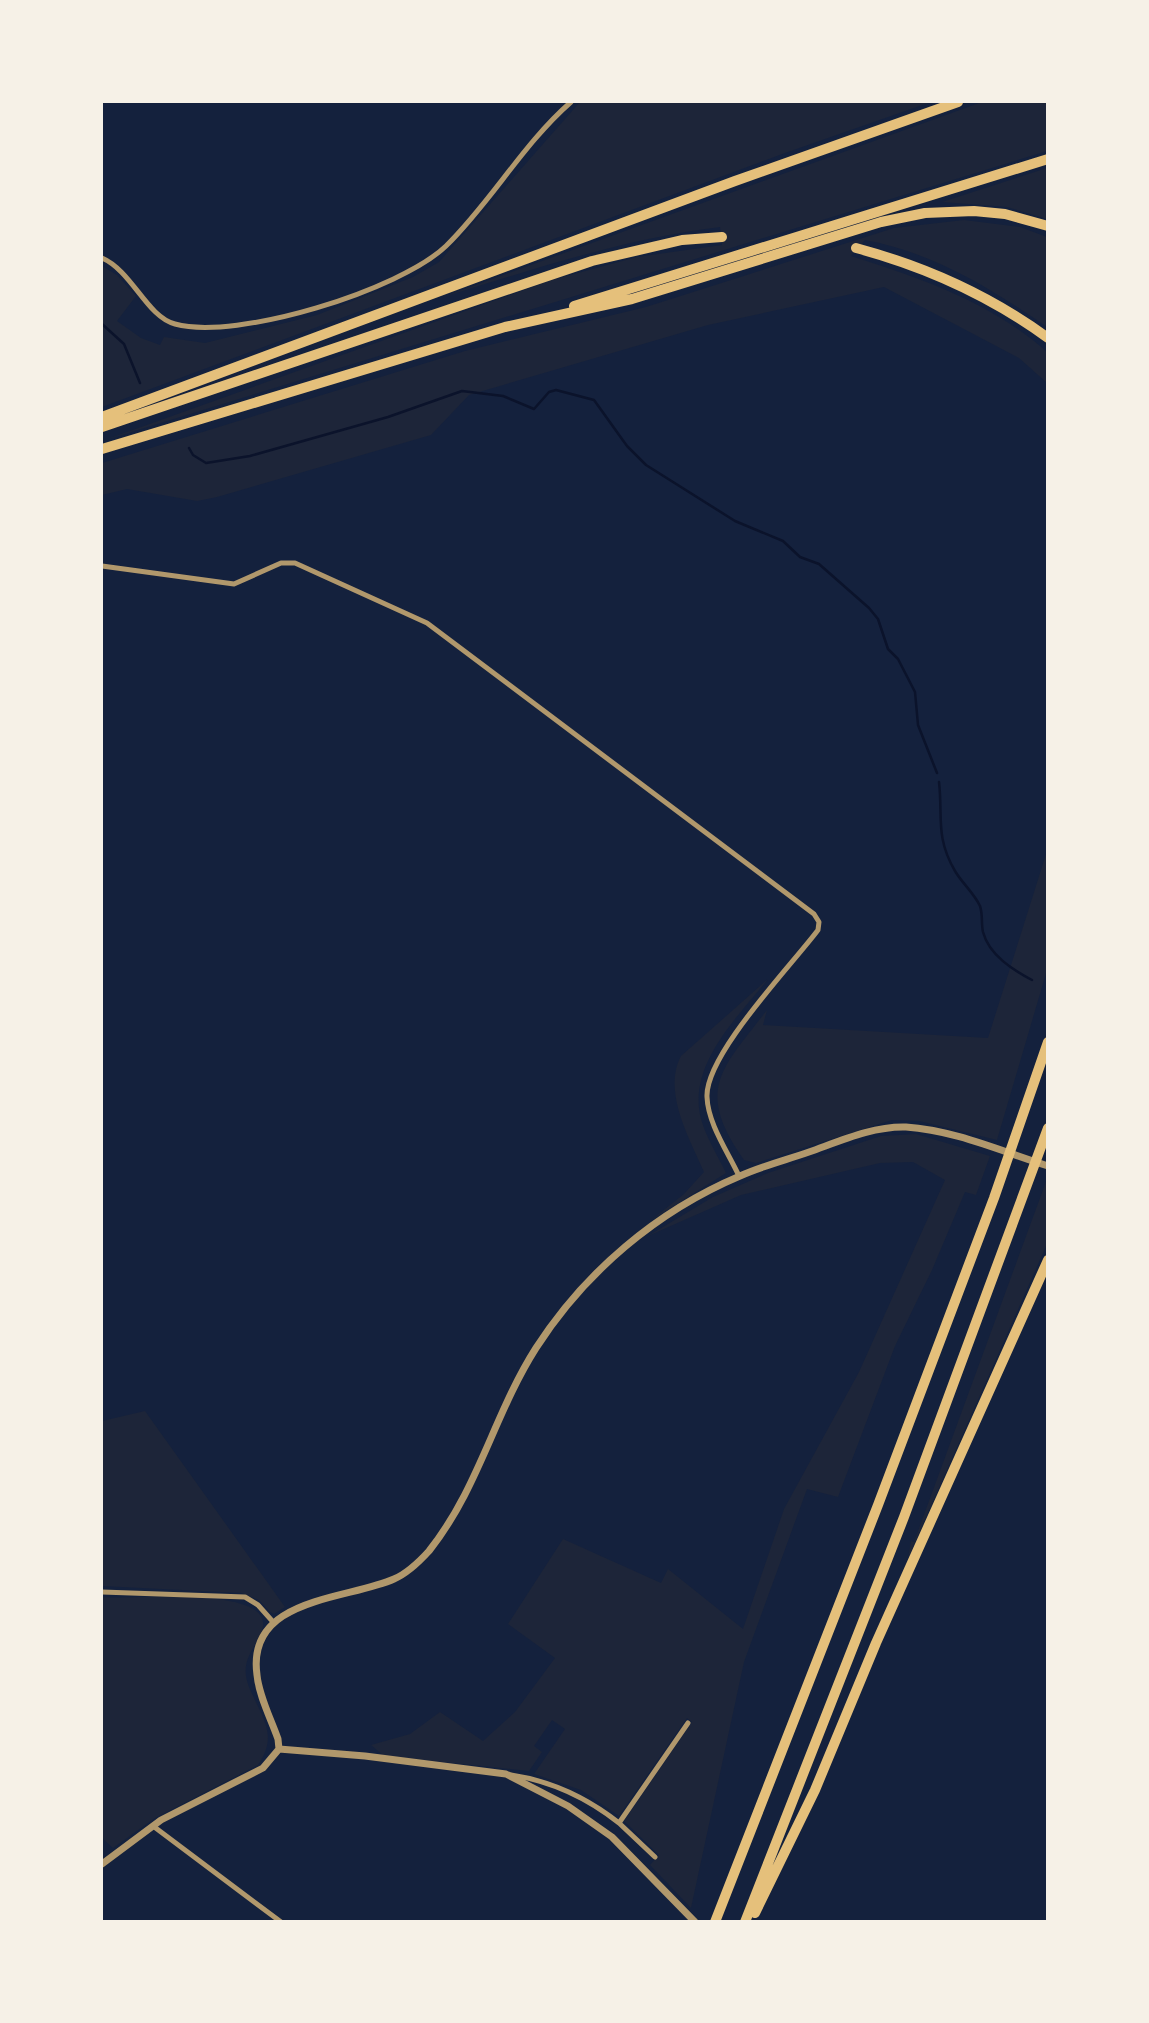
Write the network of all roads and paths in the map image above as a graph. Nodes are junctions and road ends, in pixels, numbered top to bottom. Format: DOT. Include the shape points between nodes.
graph roads {
  1 [pos="571,102"];
  2 [pos="958,102"];
  3 [pos="1048,159"];
  4 [pos="1048,226"];
  5 [pos="722,237"];
  6 [pos="856,248"];
  7 [pos="102,258"];
  8 [pos="505,327"];
  9 [pos="1048,338"];
  10 [pos="102,417"];
  11 [pos="102,427"];
  12 [pos="102,449"];
  13 [pos="102,566"];
  14 [pos="1048,1030"];
  15 [pos="1048,1042"];
  16 [pos="1039,1066"];
  17 [pos="1048,1128"];
  18 [pos="1048,1166"];
  19 [pos="739,1176"];
  20 [pos="1048,1260"];
  21 [pos="102,1592"];
  22 [pos="274,1623"];
  23 [pos="688,1723"];
  24 [pos="279,1749"];
  25 [pos="506,1774"];
  26 [pos="618,1823"];
  27 [pos="153,1826"];
  28 [pos="655,1857"];
  29 [pos="102,1864"];
  30 [pos="281,1922"];
  31 [pos="695,1922"];
  32 [pos="715,1922"];
  33 [pos="745,1922"];
  34 [pos="751,1922"];
  1 -- 7 [label="street" via="438,253 416,268 319,308 225,326 172,324 119,268"];
  2 -- 10 [label="highway"];
  3 -- 8 [label="highway"];
  4 -- 8 [label="highway" via="974,211 892,219 632,299"];
  5 -- 11 [label="highway" via="682,240 592,261"];
  6 -- 9 [label="highway" via="950,279"];
  8 -- 12 [label="highway"];
  13 -- 19 [label="street" via="234,584 281,563 295,563 427,622 814,914 818,930 723,1052 708,1081 710,1114"];
  14 -- 16 [label="highway"];
  15 -- 16 [label="highway"];
  16 -- 32 [label="highway" via="878,1505"];
  17 -- 33 [label="highway" via="900,1528"];
  18 -- 19 [label="street" via="926,1129 880,1129"];
  19 -- 22 [label="street" via="630,1242 571,1299 517,1381 471,1487 419,1562 384,1583 297,1607"];
  20 -- 34 [label="highway" via="815,1790"];
  21 -- 22 [label="street" via="245,1598"];
  22 -- 24 [label="street" via="260,1645 256,1666"];
  23 -- 26 [label="street"];
  24 -- 25 [label="street"];
  24 -- 27 [label="street" via="256,1773"];
  25 -- 26 [label="street" via="577,1794"];
  25 -- 31 [label="street" via="592,1821"];
  26 -- 28 [label="street"];
  27 -- 29 [label="street"];
  27 -- 30 [label="street"];
}
